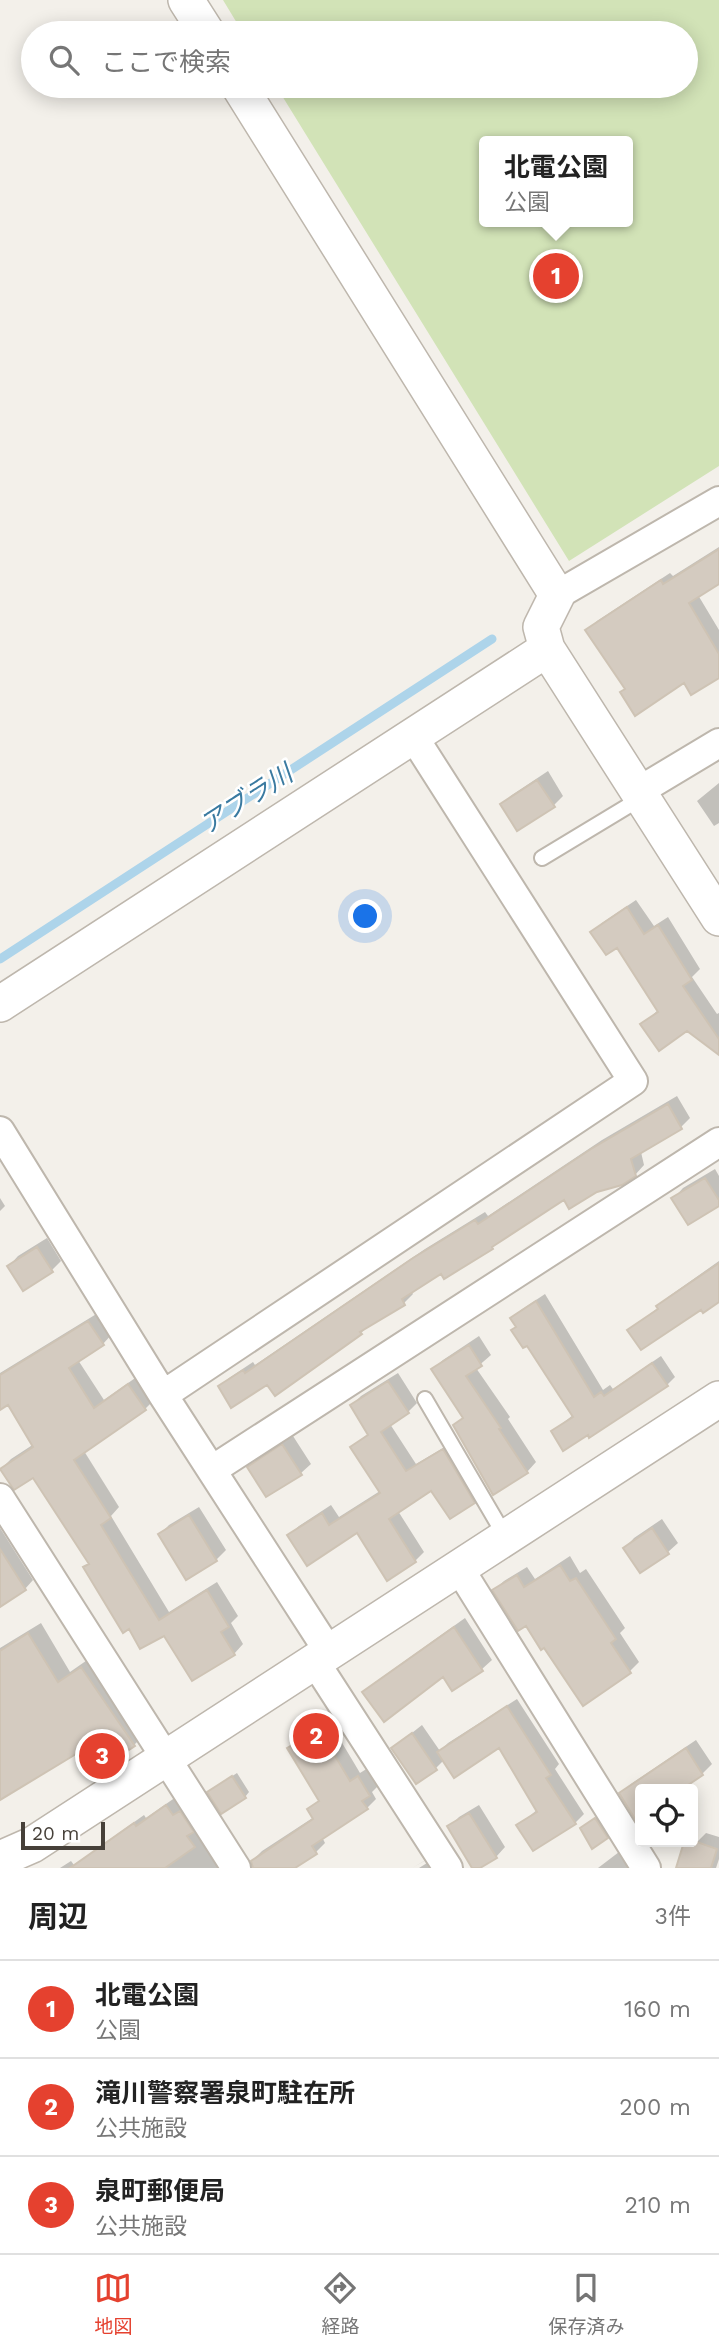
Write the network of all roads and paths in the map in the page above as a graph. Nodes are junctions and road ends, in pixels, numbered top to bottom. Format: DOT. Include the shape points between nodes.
graph roads {
  1 [pos="186,0"];
  2 [pos="199,21"];
  3 [pos="246,98"];
  4 [pos="719,501"];
  5 [pos="557,595"];
  6 [pos="547,649"];
  7 [pos="412,736"];
  8 [pos="719,743"];
  9 [pos="641,794"];
  10 [pos="542,858"];
  11 [pos="719,918"];
  12 [pos="0,1004"];
  13 [pos="0,1131"];
  14 [pos="719,1142"];
  15 [pos="163,1395"];
  16 [pos="425,1399"];
  17 [pos="719,1399"];
  18 [pos="212,1470"];
  19 [pos="0,1498"];
  20 [pos="506,1538"];
  21 [pos="459,1568"];
  22 [pos="322,1657"];
  23 [pos="166,1758"];
  24 [pos="0,1859"];
  25 [pos="236,1868"];
  26 [pos="448,1868"];
  27 [pos="646,1868"];
  1 -- 2 [label="street"];
  3 -- 5 [label="street"];
  4 -- 5 [label="street"];
  5 -- 6 [label="street" via="541,627"];
  6 -- 7 [label="street"];
  6 -- 9 [label="street"];
  7 -- 12 [label="street"];
  7 -- 15 [label="street" via="634,1081"];
  8 -- 9 [label="street"];
  9 -- 10 [label="lane"];
  9 -- 11 [label="street"];
  13 -- 15 [label="street"];
  14 -- 18 [label="street"];
  15 -- 18 [label="street"];
  16 -- 20 [label="lane"];
  17 -- 20 [label="street"];
  18 -- 22 [label="street"];
  19 -- 23 [label="street"];
  20 -- 21 [label="street"];
  21 -- 22 [label="street"];
  21 -- 27 [label="street"];
  22 -- 23 [label="street"];
  22 -- 26 [label="street"];
  23 -- 24 [label="street" via="32,1845"];
  23 -- 25 [label="street"];
}
